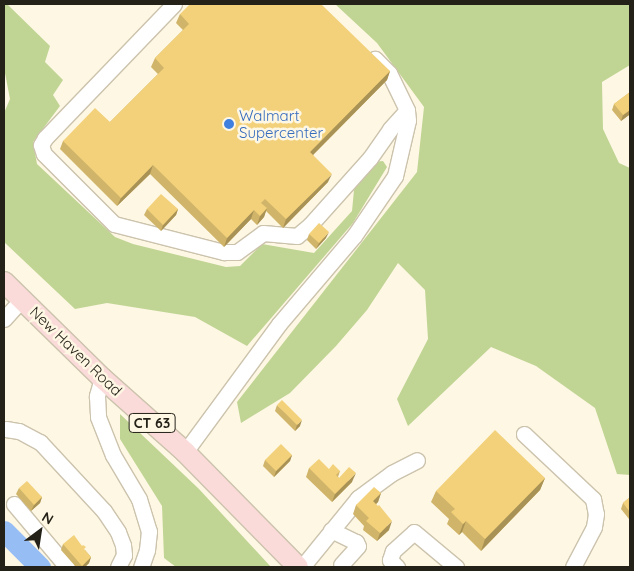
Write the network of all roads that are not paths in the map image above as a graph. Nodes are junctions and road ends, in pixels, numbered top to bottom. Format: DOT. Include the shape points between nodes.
graph roads {
  1 [pos="174,4"];
  2 [pos="361,45"];
  3 [pos="407,110"];
  4 [pos="4,282"];
  5 [pos="22,300"];
  6 [pos="4,320"];
  7 [pos="102,378"];
  8 [pos="6,429"];
  9 [pos="524,434"];
  10 [pos="185,452"];
  11 [pos="418,460"];
  12 [pos="14,504"];
  13 [pos="331,530"];
  14 [pos="341,565"];
  15 [pos="67,567"];
  16 [pos="118,567"];
  17 [pos="141,567"];
  18 [pos="298,567"];
  19 [pos="302,567"];
  20 [pos="397,567"];
  21 [pos="456,567"];
  22 [pos="573,567"];
  1 -- 3 [label="street" via="51,131 41,146 44,154 114,224 224,252 237,252 263,234 297,236 370,158"];
  2 -- 3 [label="street" via="390,73"];
  3 -- 10 [label="street" via="408,120 395,176 354,236 279,324"];
  4 -- 5 [label="main road, New Haven Road / CT 63"];
  5 -- 6 [label="street"];
  5 -- 7 [label="main road, New Haven Road / CT 63"];
  7 -- 10 [label="main road, New Haven Road / CT 63"];
  7 -- 17 [label="street" via="97,396 98,417 113,455 140,498 149,531"];
  8 -- 16 [label="street" via="19,431 40,442 104,511 123,545 124,555"];
  9 -- 22 [label="street" via="593,499 594,526"];
  10 -- 18 [label="main road, New Haven Road / CT 63"];
  11 -- 13 [label="street" via="392,473 358,498"];
  12 -- 15 [label="street"];
  13 -- 14 [label="street" via="358,546"];
  13 -- 19 [label="street"];
  20 -- 21 [label="street" via="390,560 394,551 414,532"];
}
